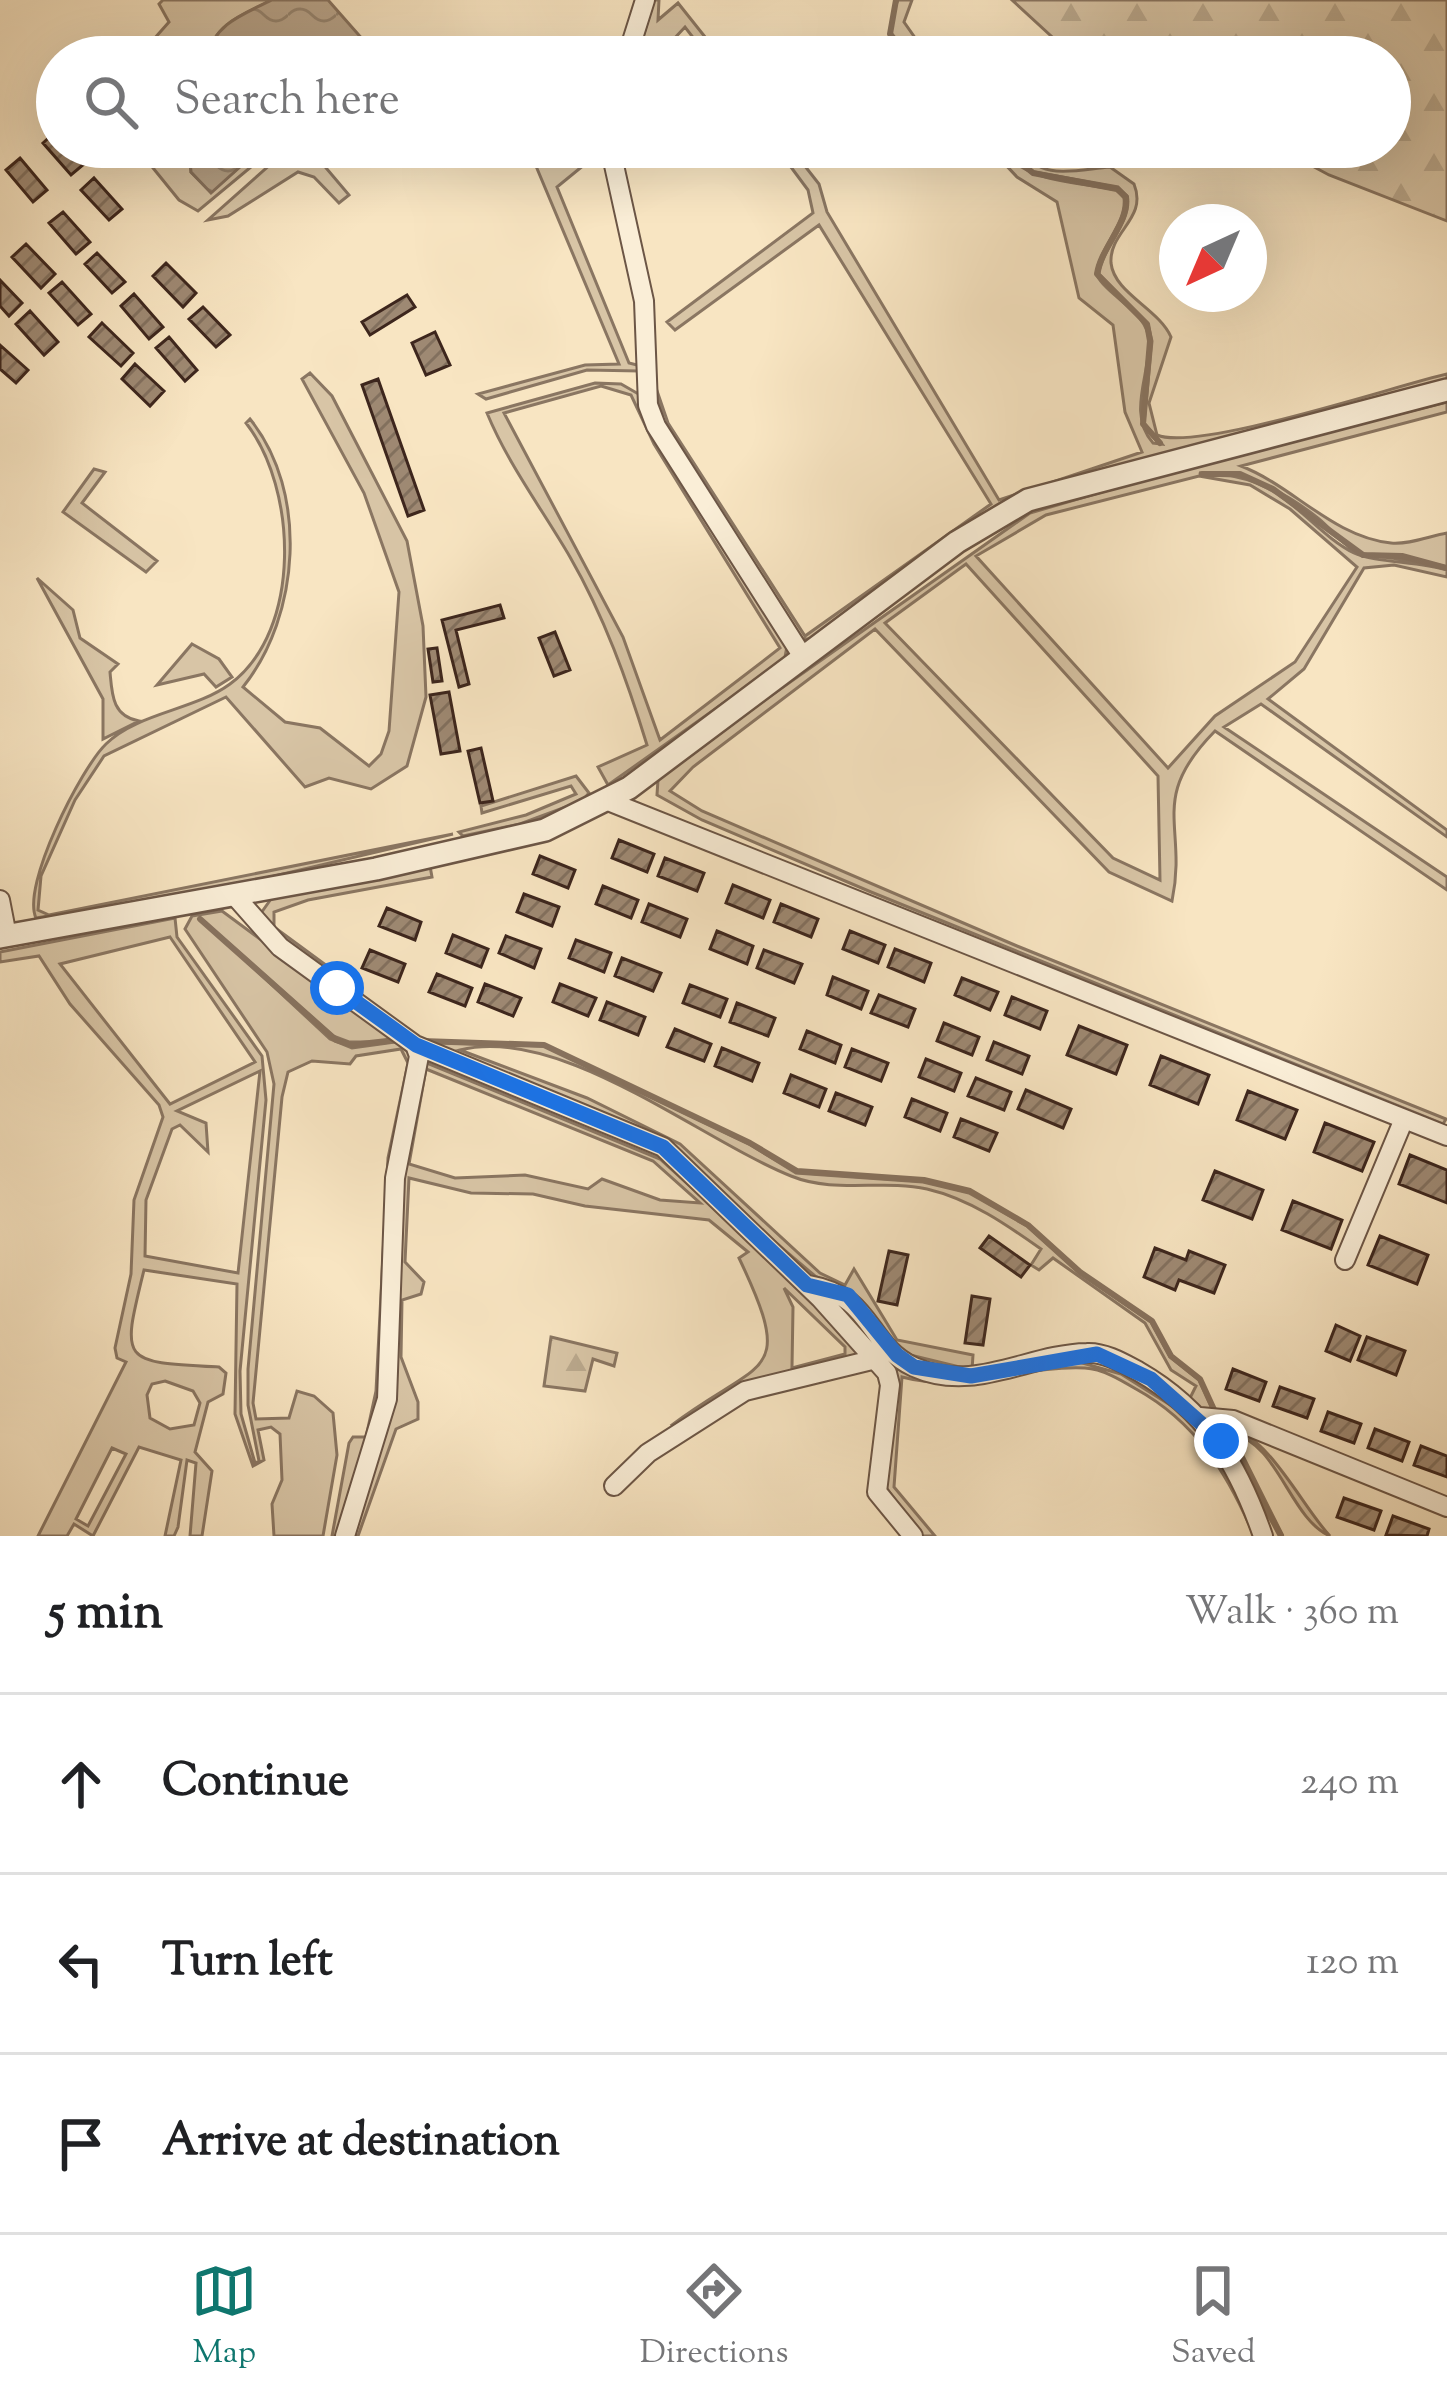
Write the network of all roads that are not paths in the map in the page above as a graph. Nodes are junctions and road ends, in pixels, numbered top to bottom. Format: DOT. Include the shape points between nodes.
graph roads {
  1 [pos="645,0"];
  2 [pos="634,36"];
  3 [pos="615,168"];
  4 [pos="1447,390"];
  5 [pos="803,657"];
  6 [pos="608,801"];
  7 [pos="234,895"];
  8 [pos="0,900"];
  9 [pos="3,936"];
  10 [pos="416,1045"];
  11 [pos="1404,1119"];
  12 [pos="1447,1136"];
  13 [pos="1345,1260"];
  14 [pos="807,1285"];
  15 [pos="876,1359"];
  16 [pos="1200,1417"];
  17 [pos="614,1486"];
  18 [pos="1447,1507"];
  19 [pos="345,1536"];
  20 [pos="913,1536"];
  21 [pos="1263,1536"];
  1 -- 2 [label="street"];
  3 -- 5 [label="street" via="644,301 656,426"];
  4 -- 5 [label="street" via="1028,500 957,542"];
  5 -- 6 [label="street"];
  6 -- 7 [label="street" via="514,839"];
  6 -- 11 [label="street"];
  7 -- 9 [label="street"];
  7 -- 10 [label="street" via="280,947"];
  8 -- 9 [label="street"];
  10 -- 14 [label="street" via="663,1147"];
  10 -- 19 [label="street" via="394,1178 388,1399"];
  11 -- 12 [label="street"];
  11 -- 13 [label="street"];
  14 -- 15 [label="street"];
  14 -- 16 [label="street" via="848,1295 914,1367 971,1376 1097,1354 1151,1379"];
  15 -- 17 [label="street" via="745,1391 648,1453"];
  15 -- 20 [label="street" via="890,1385 877,1492"];
  16 -- 18 [label="street" via="1233,1420"];
  16 -- 21 [label="street" via="1221,1441"];
}
